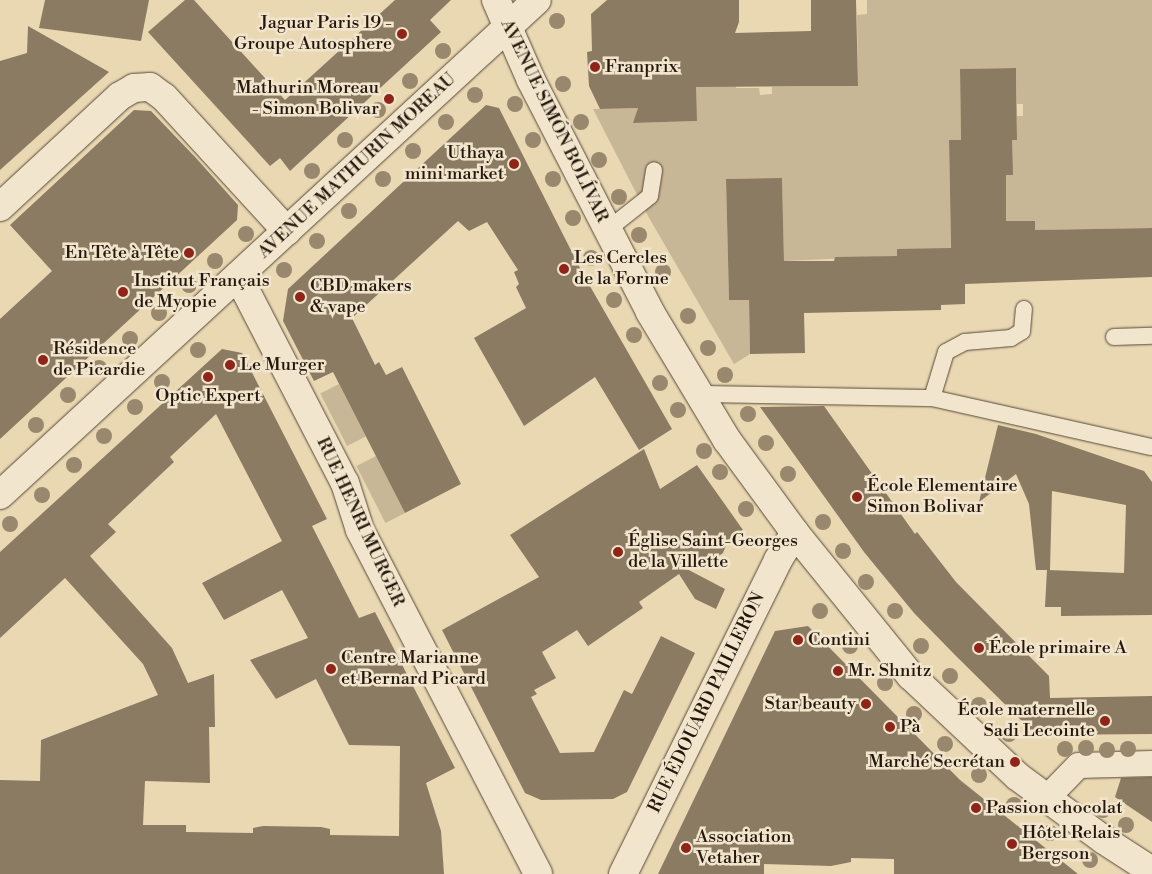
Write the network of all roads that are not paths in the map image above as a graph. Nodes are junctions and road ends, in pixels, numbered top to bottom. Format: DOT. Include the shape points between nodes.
graph roads {
  1 [pos="496,0"];
  2 [pos="537,0"];
  3 [pos="508,27"];
  4 [pos="654,170"];
  5 [pos="0,207"];
  6 [pos="287,231"];
  7 [pos="606,231"];
  8 [pos="238,276"];
  9 [pos="1024,309"];
  10 [pos="1152,336"];
  11 [pos="1114,337"];
  12 [pos="699,394"];
  13 [pos="932,398"];
  14 [pos="1152,447"];
  15 [pos="0,495"];
  16 [pos="795,533"];
  17 [pos="1152,763"];
  18 [pos="1046,799"];
  19 [pos="1152,871"];
  20 [pos="538,874"];
  21 [pos="622,874"];
  1 -- 3 [label="street, AVENUE SIMÓN BOLÍVAR"];
  2 -- 3 [label="street, AVENUE MATHURIN MOREAU"];
  3 -- 6 [label="street, AVENUE MATHURIN MOREAU"];
  3 -- 7 [label="street, AVENUE SIMÓN BOLÍVAR"];
  4 -- 7 [label="lane" via="650,196"];
  5 -- 6 [label="street" via="120,96 134,88 150,87 164,97"];
  6 -- 8 [label="street, AVENUE MATHURIN MOREAU"];
  7 -- 12 [label="street, AVENUE SIMÓN BOLÍVAR"];
  8 -- 15 [label="street, AVENUE MATHURIN MOREAU"];
  8 -- 20 [label="street, RUE HENRI MURGER" via="345,483 360,530"];
  9 -- 13 [label="lane" via="1022,330 1012,338 965,342 946,352"];
  10 -- 11 [label="lane"];
  12 -- 13 [label="lane"];
  12 -- 16 [label="street, AVENUE SIMÓN BOLÍVAR" via="727,440"];
  13 -- 14 [label="lane"];
  16 -- 18 [label="street, AVENUE SIMÓN BOLÍVAR" via="911,676 1017,776"];
  16 -- 21 [label="street, RUE ÉDOUARD PAILLERON" via="778,560"];
  17 -- 18 [label="street" via="1078,765"];
  18 -- 19 [label="street, AVENUE SIMÓN BOLÍVAR"];
}
